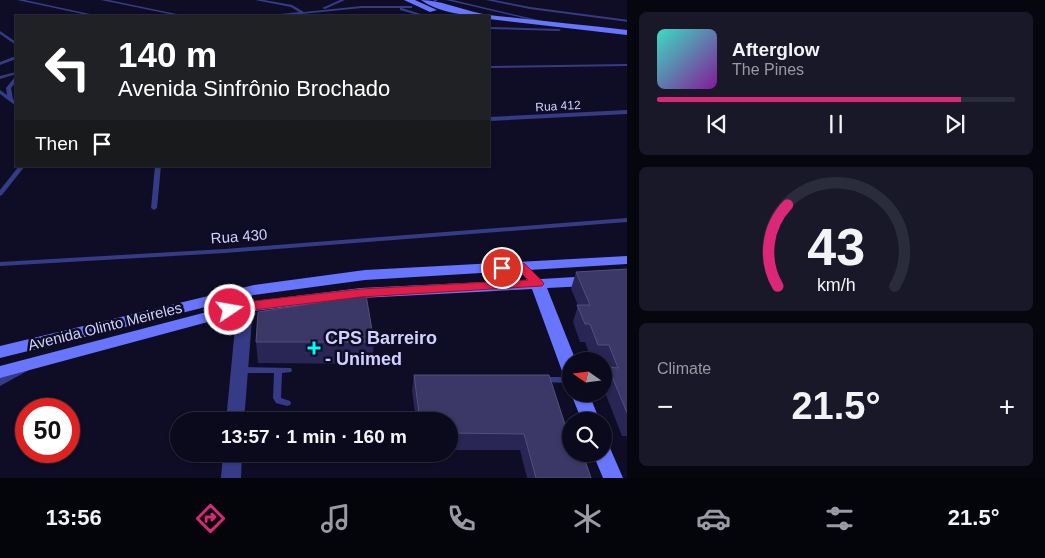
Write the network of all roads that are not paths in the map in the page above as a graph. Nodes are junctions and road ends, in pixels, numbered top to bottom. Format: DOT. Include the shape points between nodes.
graph roads {
  1 [pos="19,0"];
  2 [pos="103,0"];
  3 [pos="257,0"];
  4 [pos="343,0"];
  5 [pos="367,0"];
  6 [pos="425,0"];
  7 [pos="448,0"];
  8 [pos="488,0"];
  9 [pos="410,3"];
  10 [pos="391,6"];
  11 [pos="314,12"];
  12 [pos="304,13"];
  13 [pos="92,15"];
  14 [pos="179,15"];
  15 [pos="282,15"];
  16 [pos="422,15"];
  17 [pos="452,15"];
  18 [pos="478,15"];
  19 [pos="490,17"];
  20 [pos="627,21"];
  21 [pos="490,22"];
  22 [pos="490,28"];
  23 [pos="558,28"];
  24 [pos="0,32"];
  25 [pos="627,33"];
  26 [pos="627,38"];
  27 [pos="15,43"];
  28 [pos="15,57"];
  29 [pos="0,64"];
  30 [pos="627,65"];
  31 [pos="490,67"];
  32 [pos="15,73"];
  33 [pos="0,78"];
  34 [pos="15,80"];
  35 [pos="0,92"];
  36 [pos="11,99"];
  37 [pos="15,103"];
  38 [pos="627,112"];
  39 [pos="490,119"];
  40 [pos="21,167"];
  41 [pos="158,167"];
  42 [pos="0,194"];
  43 [pos="154,208"];
  44 [pos="627,220"];
  45 [pos="627,260"];
  46 [pos="0,264"];
  47 [pos="521,266"];
  48 [pos="627,279"];
  49 [pos="538,284"];
  50 [pos="245,306"];
  51 [pos="0,352"];
  52 [pos="564,352"];
  53 [pos="28,363"];
  54 [pos="240,370"];
  55 [pos="0,372"];
  56 [pos="0,380"];
  57 [pos="541,380"];
  58 [pos="562,380"];
  59 [pos="288,403"];
  60 [pos="237,412"];
  61 [pos="232,462"];
  62 [pos="606,462"];
  63 [pos="231,478"];
  64 [pos="613,478"];
  1 -- 13 [label="lane"];
  2 -- 14 [label="lane"];
  3 -- 12 [label="lane" via="292,6"];
  4 -- 11 [label="lane"];
  5 -- 10 [label="lane"];
  6 -- 18 [label="main road"];
  7 -- 23 [label="lane"];
  8 -- 20 [label="lane"];
  9 -- 10 [label="lane"];
  9 -- 17 [label="main road"];
  10 -- 11 [label="lane"];
  10 -- 16 [label="lane"];
  11 -- 12 [label="lane"];
  12 -- 15 [label="lane"];
  19 -- 23 [label="main road"];
  21 -- 23 [label="main road"];
  22 -- 23 [label="lane"];
  23 -- 25 [label="main road"];
  23 -- 26 [label="main road"];
  24 -- 27 [label="lane"];
  28 -- 29 [label="lane"];
  30 -- 31 [label="lane"];
  32 -- 33 [label="lane"];
  34 -- 36 [label="lane" via="8,88"];
  35 -- 36 [label="lane"];
  36 -- 37 [label="lane"];
  38 -- 39 [label="lane, Rua 412"];
  40 -- 42 [label="lane"];
  41 -- 43 [label="lane"];
  44 -- 46 [label="lane, Rua 430" via="225,251"];
  45 -- 47 [label="main road, Avenida Olinto Meireles"];
  47 -- 49 [label="main road"];
  47 -- 51 [label="main road, Avenida Olinto Meireles" via="365,275 254,290"];
  48 -- 49 [label="main road, Avenida Olinto Meireles"];
  49 -- 50 [label="main road, Avenida Olinto Meireles" via="361,293"];
  49 -- 52 [label="main road"];
  50 -- 53 [label="main road, Avenida Olinto Meireles"];
  50 -- 54 [label="street"];
  53 -- 55 [label="main road, Avenida Olinto Meireles"];
  53 -- 56 [label="street, Avenida Olinto Meireles"];
  54 -- 59 [label="lane" via="283,370 277,398"];
  54 -- 60 [label="street"];
  57 -- 58 [label="lane"];
  61 -- 63 [label="street"];
  62 -- 64 [label="main road"];
}
